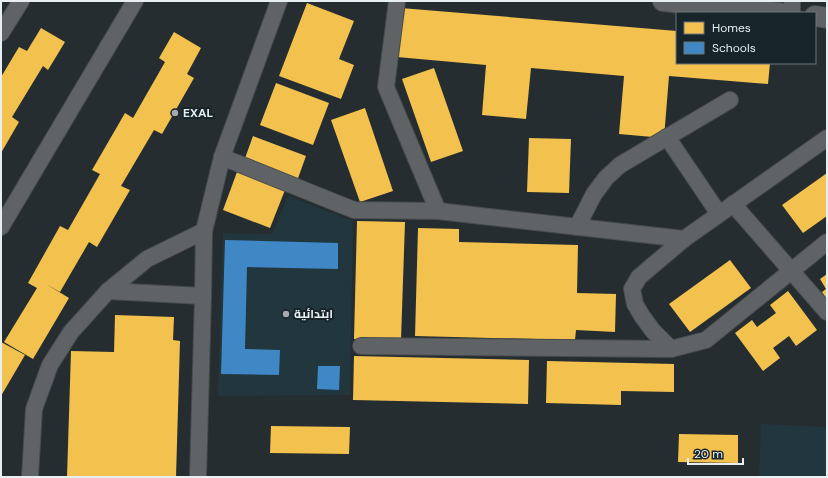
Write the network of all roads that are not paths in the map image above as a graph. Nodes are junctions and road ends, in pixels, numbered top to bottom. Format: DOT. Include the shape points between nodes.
graph roads {
  1 [pos="21,1"];
  2 [pos="135,1"];
  3 [pos="279,1"];
  4 [pos="397,1"];
  5 [pos="663,1"];
  6 [pos="792,1"];
  7 [pos="688,2"];
  8 [pos="771,12"];
  9 [pos="792,12"];
  10 [pos="816,16"];
  11 [pos="827,18"];
  12 [pos="1,33"];
  13 [pos="730,100"];
  14 [pos="667,137"];
  15 [pos="827,138"];
  16 [pos="222,157"];
  17 [pos="734,204"];
  18 [pos="438,211"];
  19 [pos="719,214"];
  20 [pos="1,227"];
  21 [pos="577,227"];
  22 [pos="204,231"];
  23 [pos="684,239"];
  24 [pos="827,242"];
  25 [pos="791,271"];
  26 [pos="108,291"];
  27 [pos="203,296"];
  28 [pos="827,312"];
  29 [pos="360,346"];
  30 [pos="671,349"];
  31 [pos="30,477"];
  32 [pos="198,477"];
  1 -- 12 [label="street"];
  2 -- 20 [label="street"];
  3 -- 16 [label="street"];
  4 -- 18 [label="street" via="386,87"];
  5 -- 7 [label="street"];
  6 -- 9 [label="street"];
  7 -- 8 [label="street"];
  10 -- 11 [label="street"];
  13 -- 14 [label="street"];
  14 -- 19 [label="street"];
  14 -- 21 [label="street" via="620,165 606,178 594,194"];
  15 -- 17 [label="street"];
  16 -- 18 [label="street" via="354,210"];
  16 -- 22 [label="street"];
  17 -- 19 [label="street"];
  17 -- 25 [label="street"];
  18 -- 21 [label="street"];
  19 -- 23 [label="street"];
  21 -- 23 [label="street"];
  22 -- 26 [label="street" via="147,259"];
  22 -- 27 [label="street"];
  23 -- 30 [label="street" via="639,277 632,289 635,304 642,316"];
  24 -- 25 [label="street"];
  25 -- 28 [label="street"];
  25 -- 30 [label="street" via="706,340"];
  26 -- 27 [label="street"];
  26 -- 31 [label="street" via="71,332 50,366 34,410"];
  27 -- 32 [label="street"];
  29 -- 30 [label="street"];
}
